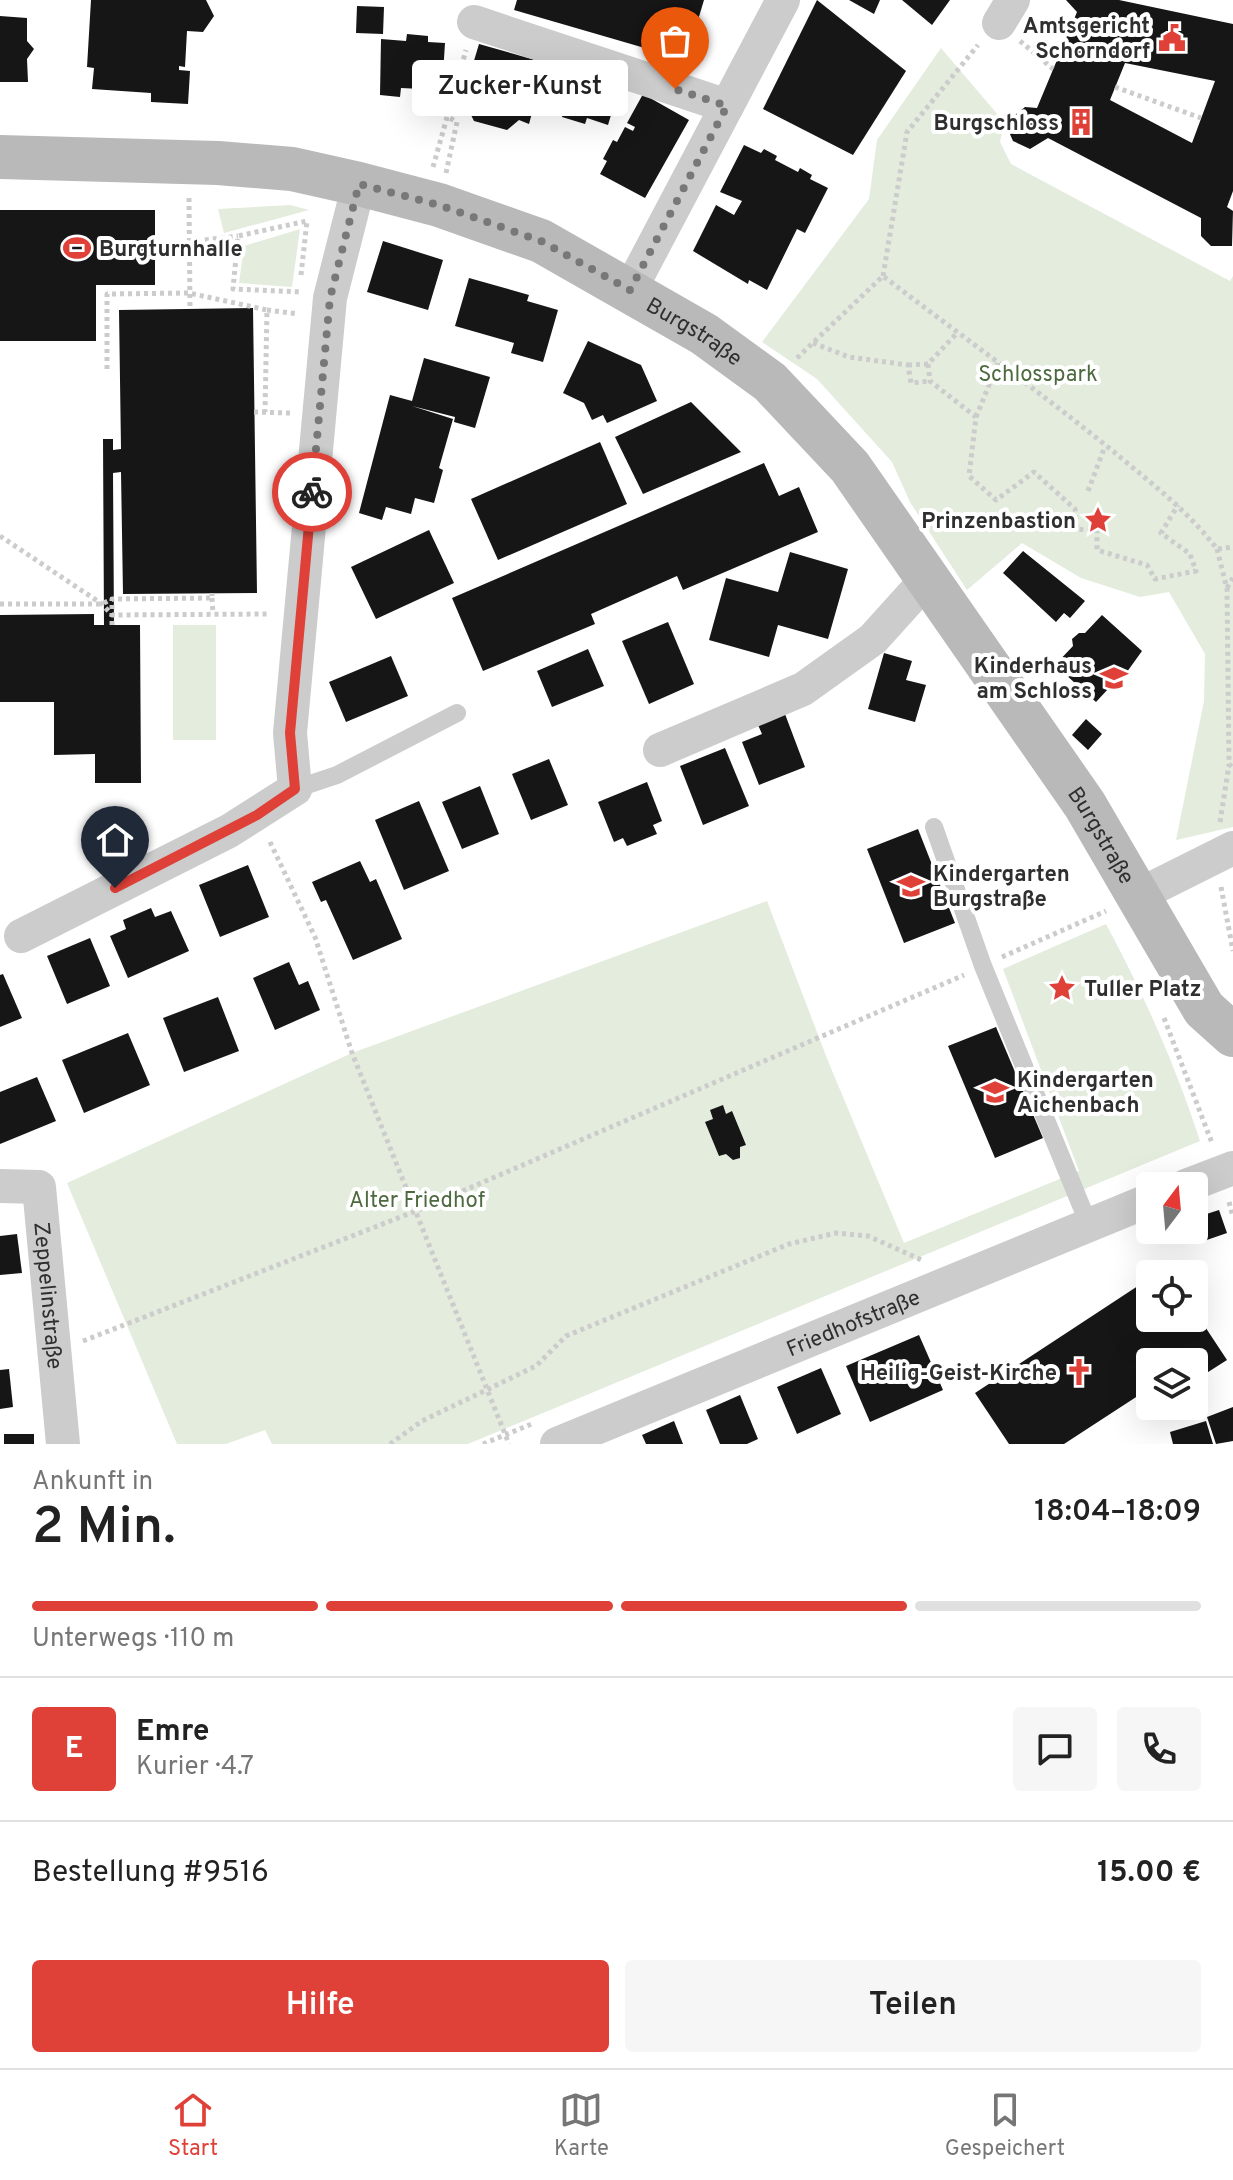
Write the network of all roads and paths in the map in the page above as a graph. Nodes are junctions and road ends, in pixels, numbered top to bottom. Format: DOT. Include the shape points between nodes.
graph roads {
  1 [pos="783,0"];
  2 [pos="1006,12"];
  3 [pos="474,22"];
  4 [pos="1053,69"];
  5 [pos="1115,87"];
  6 [pos="727,106"];
  7 [pos="448,117"];
  8 [pos="1201,118"];
  9 [pos="0,157"];
  10 [pos="433,168"];
  11 [pos="446,174"];
  12 [pos="359,184"];
  13 [pos="189,196"];
  14 [pos="174,200"];
  15 [pos="201,200"];
  16 [pos="238,236"];
  17 [pos="189,242"];
  18 [pos="883,276"];
  19 [pos="630,290"];
  20 [pos="189,293"];
  21 [pos="190,309"];
  22 [pos="957,333"];
  23 [pos="813,343"];
  24 [pos="998,363"];
  25 [pos="928,364"];
  26 [pos="908,365"];
  27 [pos="107,369"];
  28 [pos="930,381"];
  29 [pos="770,382"];
  30 [pos="254,412"];
  31 [pos="265,412"];
  32 [pos="276,413"];
  33 [pos="976,417"];
  34 [pos="1105,446"];
  35 [pos="1088,491"];
  36 [pos="1178,505"];
  37 [pos="0,536"];
  38 [pos="1233,547"];
  39 [pos="1217,549"];
  40 [pos="928,578"];
  41 [pos="1233,578"];
  42 [pos="1227,589"];
  43 [pos="112,599"];
  44 [pos="0,604"];
  45 [pos="102,604"];
  46 [pos="213,614"];
  47 [pos="301,614"];
  48 [pos="112,615"];
  49 [pos="112,625"];
  50 [pos="457,713"];
  51 [pos="660,750"];
  52 [pos="1231,766"];
  53 [pos="295,789"];
  54 [pos="257,815"];
  55 [pos="934,827"];
  56 [pos="1224,853"];
  57 [pos="1125,908"];
  58 [pos="21,936"];
  59 [pos="1233,951"];
  60 [pos="983,966"];
  61 [pos="1162,1012"];
  62 [pos="1233,1035"];
  63 [pos="1227,1170"];
  64 [pos="1208,1177"];
  65 [pos="0,1186"];
  66 [pos="1136,1206"];
  67 [pos="416,1211"];
  68 [pos="1233,1217"];
  69 [pos="1089,1225"];
  70 [pos="929,1263"];
  71 [pos="56,1351"];
  72 [pos="485,1387"];
  73 [pos="63,1444"];
  74 [pos="390,1444"];
  75 [pos="509,1444"];
  76 [pos="557,1444"];
  1 -- 6 [label="street"];
  2 -- 4 [label="path"];
  2 -- 18 [label="path" via="907,132"];
  3 -- 6 [label="street"];
  3 -- 7 [label="path"];
  5 -- 8 [label="path"];
  6 -- 19 [label="street"];
  7 -- 10 [label="path"];
  7 -- 11 [label="path" via="457,122"];
  9 -- 12 [label="main road, Burgstraße" via="218,163 292,169"];
  12 -- 19 [label="main road, Burgstraße" via="541,241"];
  12 -- 47 [label="street" via="330,298"];
  13 -- 14 [label="path"];
  13 -- 15 [label="path"];
  13 -- 17 [label="path"];
  16 -- 16 [label="path" via="233,289 299,292 307,221"];
  16 -- 17 [label="path"];
  17 -- 20 [label="path"];
  18 -- 22 [label="path"];
  18 -- 23 [label="path"];
  19 -- 29 [label="main road, Burgstraße"];
  20 -- 21 [label="path"];
  20 -- 27 [label="path" via="107,294"];
  20 -- 31 [label="path" via="267,310"];
  22 -- 24 [label="path"];
  22 -- 25 [label="path"];
  23 -- 26 [label="path" via="849,357"];
  23 -- 29 [label="path"];
  24 -- 33 [label="path"];
  24 -- 34 [label="path"];
  25 -- 26 [label="path"];
  25 -- 28 [label="path"];
  26 -- 28 [label="path" via="911,383"];
  28 -- 33 [label="path"];
  29 -- 40 [label="main road, Burgstraße" via="850,467"];
  30 -- 31 [label="path"];
  31 -- 32 [label="path"];
  33 -- 36 [label="path" via="969,476 996,500 1034,472 1075,509 1077,529 1097,531 1097,550 1147,565 1155,579 1196,571 1190,554 1161,533"];
  34 -- 35 [label="path"];
  34 -- 36 [label="path"];
  36 -- 39 [label="path"];
  37 -- 45 [label="path"];
  38 -- 39 [label="path"];
  39 -- 42 [label="path"];
  40 -- 51 [label="street" via="873,639 803,689"];
  40 -- 57 [label="main road, Burgstraße" via="1085,805"];
  41 -- 42 [label="path"];
  42 -- 52 [label="path"];
  43 -- 45 [label="path"];
  43 -- 46 [label="path" via="212,596"];
  43 -- 48 [label="path"];
  44 -- 45 [label="path"];
  45 -- 48 [label="path"];
  46 -- 47 [label="path"];
  46 -- 48 [label="path"];
  47 -- 53 [label="street" via="290,733"];
  48 -- 49 [label="path"];
  50 -- 53 [label="lane" via="337,775"];
  52 -- 56 [label="path"];
  53 -- 54 [label="street"];
  54 -- 58 [label="street"];
  54 -- 67 [label="path" via="315,937 352,1053"];
  55 -- 60 [label="lane"];
  56 -- 57 [label="street"];
  56 -- 59 [label="path"];
  57 -- 60 [label="path" via="1107,910"];
  57 -- 62 [label="main road, Burgstraße" via="1204,1009"];
  60 -- 67 [label="path"];
  60 -- 69 [label="lane"];
  61 -- 63 [label="path"];
  63 -- 64 [label="street"];
  63 -- 68 [label="path"];
  65 -- 71 [label="street, Zeppelinstraße" via="39,1187"];
  66 -- 69 [label="street, Friedhofstraße"];
  67 -- 71 [label="path"];
  67 -- 72 [label="path"];
  69 -- 76 [label="street, Friedhofstraße"];
  70 -- 72 [label="path" via="868,1236 836,1233 789,1244 566,1336 536,1366"];
  71 -- 73 [label="street, Zeppelinstraße"];
  72 -- 74 [label="path"];
  72 -- 75 [label="path"];
}
